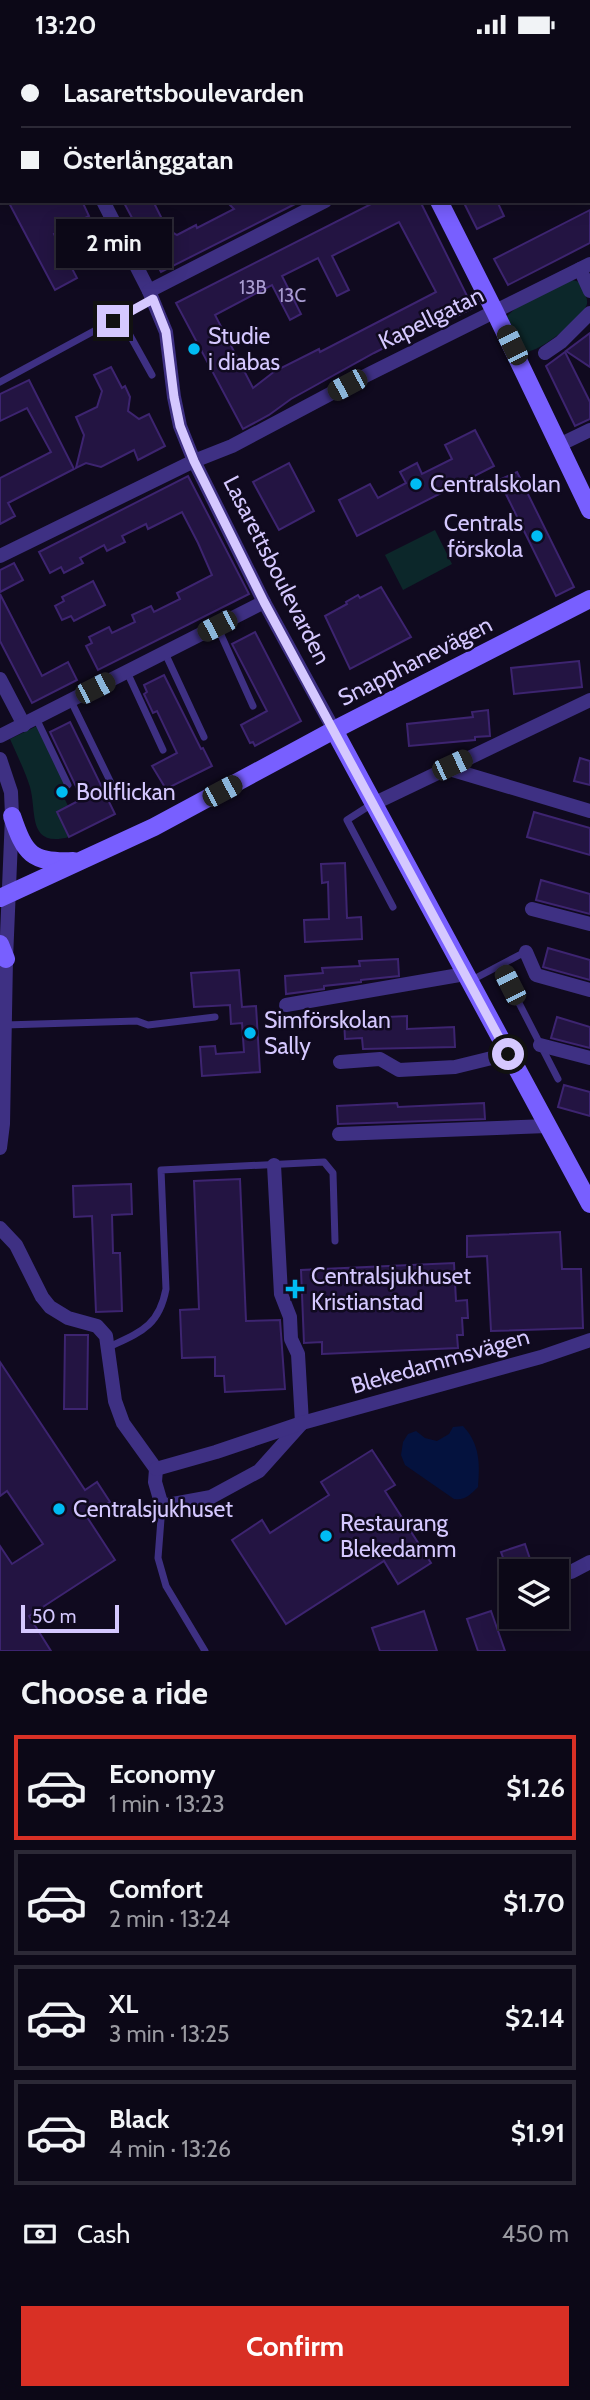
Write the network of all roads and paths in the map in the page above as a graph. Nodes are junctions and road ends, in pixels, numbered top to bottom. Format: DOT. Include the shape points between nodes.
graph roads {
  1 [pos="104,203"];
  2 [pos="321,203"];
  3 [pos="440,203"];
  4 [pos="585,266"];
  5 [pos="590,291"];
  6 [pos="151,295"];
  7 [pos="495,312"];
  8 [pos="590,313"];
  9 [pos="113,321"];
  10 [pos="545,353"];
  11 [pos="152,375"];
  12 [pos="0,382"];
  13 [pos="590,430"];
  14 [pos="559,445"];
  15 [pos="194,461"];
  16 [pos="590,510"];
  17 [pos="0,557"];
  18 [pos="590,599"];
  19 [pos="264,602"];
  20 [pos="217,626"];
  21 [pos="165,653"];
  22 [pos="127,672"];
  23 [pos="0,679"];
  24 [pos="590,700"];
  25 [pos="71,701"];
  26 [pos="253,706"];
  27 [pos="30,721"];
  28 [pos="334,730"];
  29 [pos="0,736"];
  30 [pos="204,737"];
  31 [pos="163,750"];
  32 [pos="0,759"];
  33 [pos="446,768"];
  34 [pos="68,785"];
  35 [pos="112,785"];
  36 [pos="373,804"];
  37 [pos="590,811"];
  38 [pos="12,815"];
  39 [pos="80,861"];
  40 [pos="5,896"];
  41 [pos="393,907"];
  42 [pos="532,909"];
  43 [pos="590,924"];
  44 [pos="3,951"];
  45 [pos="529,951"];
  46 [pos="500,966"];
  47 [pos="467,978"];
  48 [pos="590,990"];
  49 [pos="286,1005"];
  50 [pos="215,1017"];
  51 [pos="5,1025"];
  52 [pos="540,1045"];
  53 [pos="508,1054"];
  54 [pos="590,1058"];
  55 [pos="340,1062"];
  56 [pos="558,1079"];
  57 [pos="547,1126"];
  58 [pos="339,1134"];
  59 [pos="0,1148"];
  60 [pos="274,1164"];
  61 [pos="590,1204"];
  62 [pos="0,1228"];
  63 [pos="335,1241"];
  64 [pos="590,1340"];
  65 [pos="109,1347"];
  66 [pos="302,1423"];
  67 [pos="156,1469"];
  68 [pos="162,1506"];
  69 [pos="590,1562"];
  70 [pos="571,1572"];
  71 [pos="205,1651"];
  1 -- 6 [label="street, Lasarettsboulevarden"];
  2 -- 6 [label="street"];
  3 -- 7 [label="street"];
  4 -- 5 [label="street, Kapellgatan"];
  4 -- 7 [label="street, Kapellgatan"];
  6 -- 9 [label="lane"];
  6 -- 15 [label="street, Lasarettsboulevarden" via="166,332 180,426"];
  7 -- 14 [label="street"];
  7 -- 15 [label="street, Kapellgatan"];
  8 -- 10 [label="street"];
  9 -- 11 [label="lane" via="127,330"];
  9 -- 12 [label="lane"];
  13 -- 14 [label="street"];
  14 -- 16 [label="street"];
  15 -- 17 [label="street, Kapellgatan"];
  15 -- 19 [label="street, Lasarettsboulevarden"];
  18 -- 28 [label="street, Snapphanevägen"];
  19 -- 20 [label="street"];
  19 -- 28 [label="street, Lasarettsboulevarden"];
  20 -- 21 [label="street"];
  20 -- 26 [label="lane"];
  21 -- 22 [label="street"];
  21 -- 30 [label="lane"];
  22 -- 25 [label="street"];
  22 -- 31 [label="lane"];
  23 -- 27 [label="street"];
  24 -- 33 [label="street"];
  25 -- 27 [label="street"];
  25 -- 35 [label="lane"];
  27 -- 29 [label="street"];
  27 -- 34 [label="lane"];
  28 -- 36 [label="street, Lasarettsboulevarden"];
  28 -- 39 [label="street, Snapphanevägen" via="154,827"];
  32 -- 38 [label="street" via="11,792"];
  33 -- 36 [label="street"];
  33 -- 37 [label="street"];
  36 -- 41 [label="lane" via="347,820"];
  36 -- 47 [label="street, Lasarettsboulevarden"];
  38 -- 39 [label="street" via="24,848 35,857"];
  38 -- 40 [label="street"];
  39 -- 40 [label="street, Snapphanevägen"];
  40 -- 44 [label="street"];
  42 -- 43 [label="street"];
  44 -- 51 [label="street"];
  45 -- 46 [label="lane"];
  45 -- 48 [label="street" via="536,975"];
  46 -- 47 [label="lane"];
  46 -- 52 [label="lane"];
  47 -- 49 [label="street"];
  47 -- 53 [label="street, Lasarettsboulevarden"];
  50 -- 51 [label="lane" via="148,1025 137,1021"];
  51 -- 59 [label="street"];
  52 -- 54 [label="street"];
  52 -- 56 [label="lane"];
  53 -- 55 [label="street" via="455,1067 399,1070 380,1059"];
  53 -- 57 [label="street, Lasarettsboulevarden"];
  57 -- 58 [label="street"];
  57 -- 61 [label="street, Lasarettsboulevarden"];
  60 -- 63 [label="lane" via="324,1163 333,1173"];
  60 -- 65 [label="lane" via="161,1170 164,1300 143,1331"];
  60 -- 66 [label="street" via="281,1294 298,1354"];
  62 -- 65 [label="street" via="16,1245 50,1307 97,1326"];
  64 -- 66 [label="street, Blekedammsvägen"];
  65 -- 67 [label="street" via="115,1401 124,1423"];
  66 -- 67 [label="street, Blekedammsvägen"];
  66 -- 68 [label="street" via="259,1471 211,1497"];
  67 -- 68 [label="street"];
  68 -- 71 [label="lane" via="159,1558 166,1586"];
  69 -- 70 [label="street"];
}
